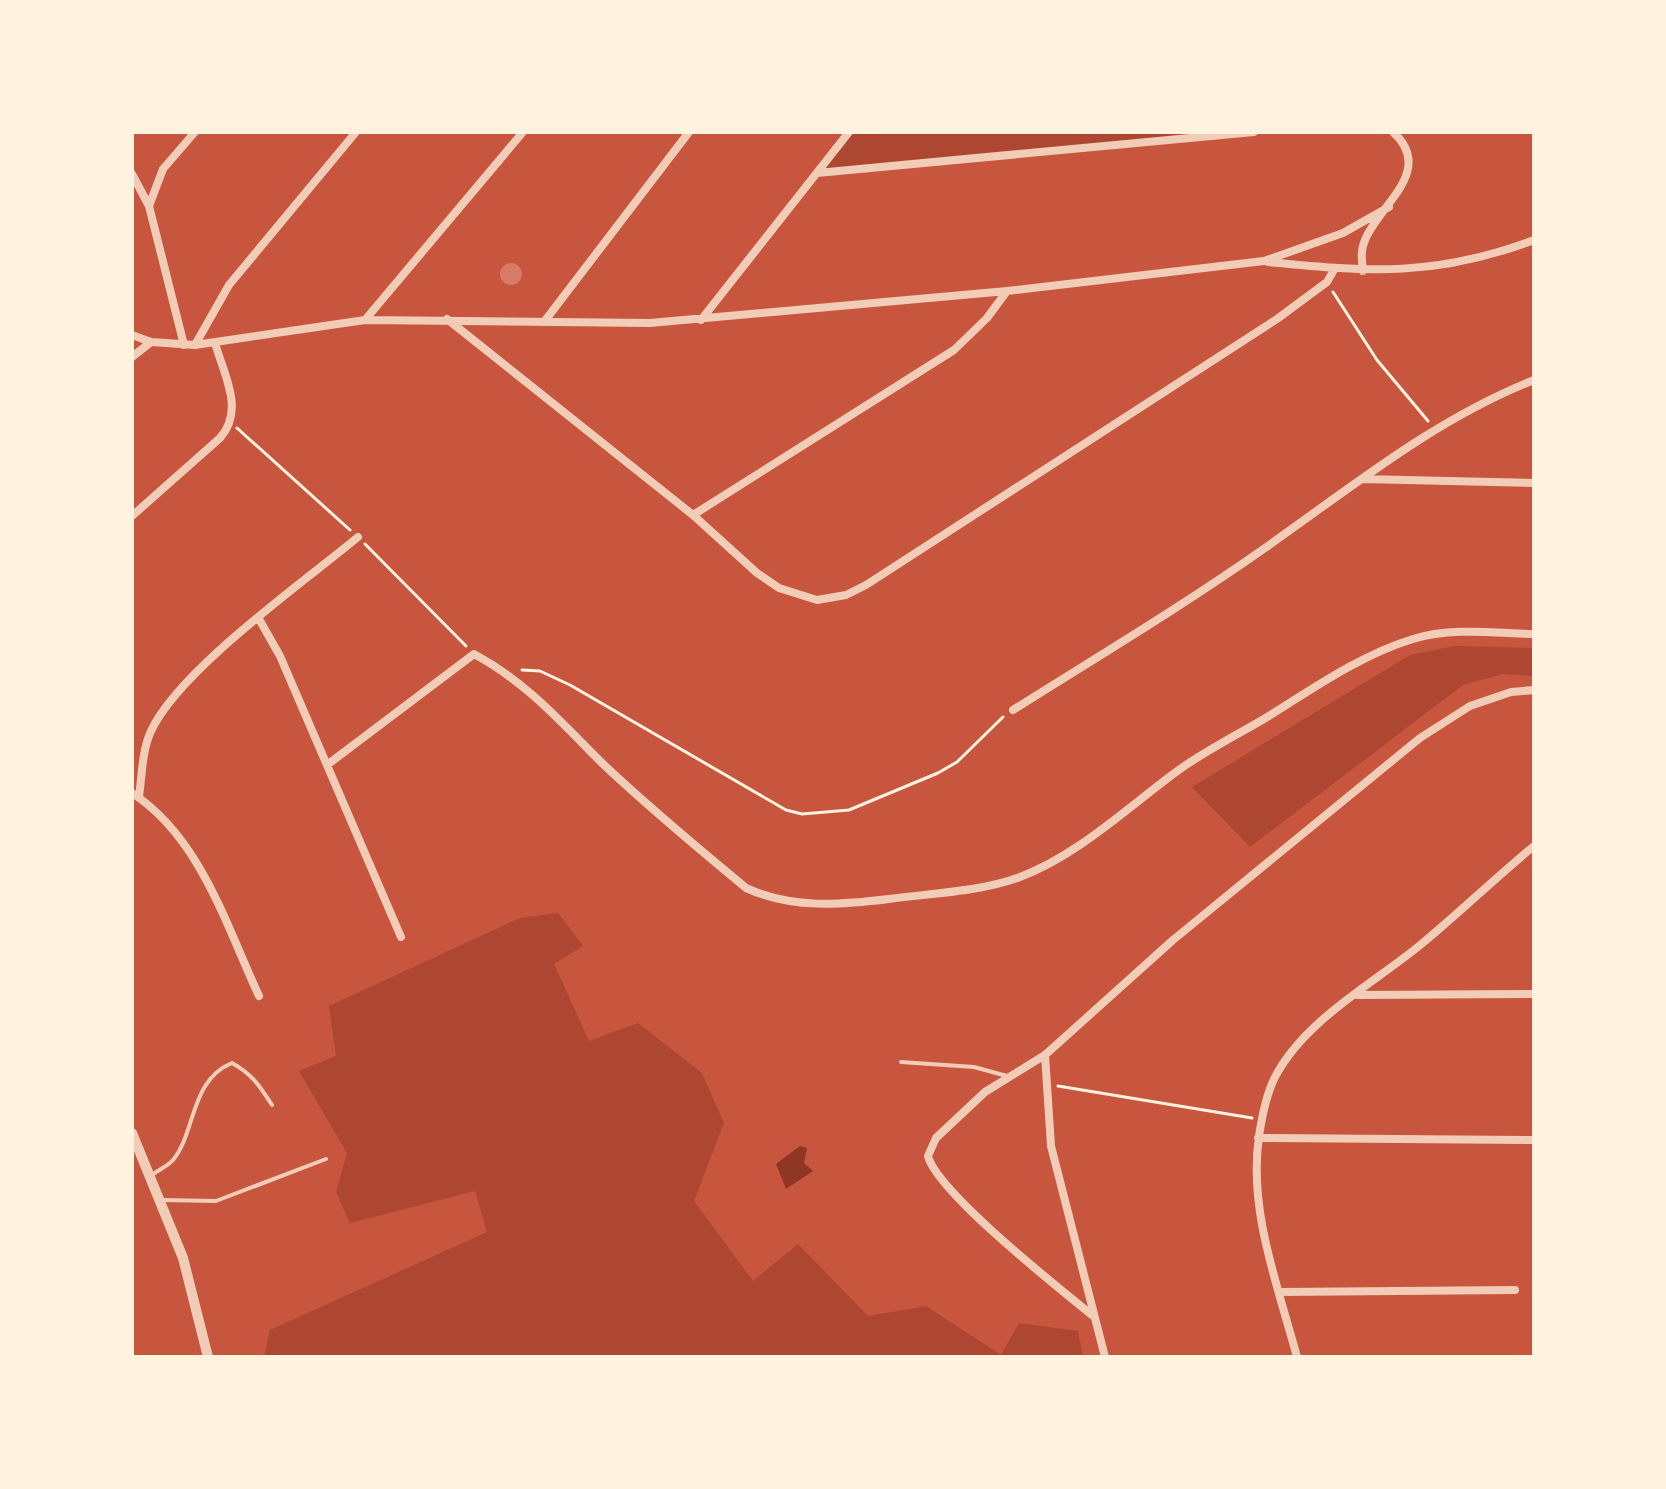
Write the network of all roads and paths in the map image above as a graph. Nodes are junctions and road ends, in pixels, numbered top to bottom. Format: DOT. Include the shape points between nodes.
graph roads {
  1 [pos="195,132"];
  2 [pos="356,132"];
  3 [pos="523,132"];
  4 [pos="689,132"];
  5 [pos="849,132"];
  6 [pos="1254,132"];
  7 [pos="1393,132"];
  8 [pos="817,173"];
  9 [pos="132,174"];
  10 [pos="149,206"];
  11 [pos="1389,207"];
  12 [pos="1534,240"];
  13 [pos="1264,261"];
  14 [pos="1335,268"];
  15 [pos="1363,271"];
  16 [pos="1327,282"];
  17 [pos="1007,291"];
  18 [pos="447,319"];
  19 [pos="365,320"];
  20 [pos="701,320"];
  21 [pos="544,322"];
  22 [pos="132,335"];
  23 [pos="151,342"];
  24 [pos="215,343"];
  25 [pos="184,345"];
  26 [pos="195,345"];
  27 [pos="132,357"];
  28 [pos="1534,380"];
  29 [pos="1435,430"];
  30 [pos="1361,479"];
  31 [pos="1534,483"];
  32 [pos="693,515"];
  33 [pos="132,516"];
  34 [pos="358,537"];
  35 [pos="259,619"];
  36 [pos="1534,634"];
  37 [pos="505,671"];
  38 [pos="1534,690"];
  39 [pos="1013,710"];
  40 [pos="327,765"];
  41 [pos="135,795"];
  42 [pos="1534,846"];
  43 [pos="401,937"];
  44 [pos="1534,994"];
  45 [pos="1357,995"];
  46 [pos="259,996"];
  47 [pos="1045,1055"];
  48 [pos="901,1062"];
  49 [pos="1009,1077"];
  50 [pos="1046,1084"];
  51 [pos="272,1105"];
  52 [pos="1262,1120"];
  53 [pos="132,1133"];
  54 [pos="1258,1138"];
  55 [pos="1534,1140"];
  56 [pos="326,1159"];
  57 [pos="150,1176"];
  58 [pos="159,1200"];
  59 [pos="1515,1290"];
  60 [pos="1280,1292"];
  61 [pos="1093,1316"];
  62 [pos="208,1357"];
  63 [pos="1105,1357"];
  64 [pos="1297,1357"];
  1 -- 10 [label="street" via="163,169"];
  2 -- 26 [label="street" via="229,285"];
  3 -- 19 [label="street"];
  4 -- 21 [label="street"];
  5 -- 8 [label="street"];
  6 -- 8 [label="street"];
  7 -- 11 [label="street" via="1403,141 1408,164"];
  8 -- 20 [label="street"];
  9 -- 10 [label="street"];
  10 -- 25 [label="street"];
  11 -- 13 [label="street" via="1343,233"];
  11 -- 15 [label="street" via="1364,241"];
  12 -- 15 [label="street" via="1456,265"];
  13 -- 14 [label="street"];
  13 -- 17 [label="street"];
  14 -- 15 [label="street"];
  14 -- 16 [label="street"];
  16 -- 29 [label="path" via="1377,360"];
  16 -- 32 [label="street" via="995,504 846,595 817,600 779,588"];
  17 -- 20 [label="street"];
  17 -- 32 [label="street" via="954,350"];
  18 -- 19 [label="street"];
  18 -- 21 [label="street"];
  18 -- 32 [label="street"];
  19 -- 24 [label="street"];
  20 -- 21 [label="street"];
  22 -- 23 [label="street"];
  23 -- 25 [label="street"];
  23 -- 27 [label="street"];
  24 -- 26 [label="street"];
  24 -- 33 [label="street" via="234,408 232,423"];
  25 -- 26 [label="street"];
  28 -- 29 [label="street"];
  29 -- 30 [label="street"];
  30 -- 31 [label="street"];
  30 -- 39 [label="street" via="1263,550"];
  34 -- 35 [label="street"];
  35 -- 40 [label="street"];
  35 -- 41 [label="street" via="217,654 160,715 147,742"];
  36 -- 37 [label="street" via="1447,632 1401,643 1179,770 1043,867 957,891 851,904 787,901 746,888"];
  37 -- 39 [label="path" via="540,671 558,678 786,810 802,814 849,810 938,773"];
  37 -- 40 [label="street" via="474,654"];
  38 -- 47 [label="street" via="1470,706 1420,738 1173,940"];
  40 -- 43 [label="street"];
  41 -- 46 [label="street" via="186,845"];
  42 -- 45 [label="street"];
  44 -- 45 [label="street"];
  45 -- 52 [label="street" via="1296,1047 1275,1076"];
  47 -- 49 [label="street"];
  47 -- 50 [label="street"];
  48 -- 49 [label="lane" via="974,1067"];
  49 -- 61 [label="street" via="936,1138 930,1164 979,1218"];
  50 -- 52 [label="path"];
  50 -- 61 [label="street" via="1051,1146"];
  51 -- 57 [label="lane" via="244,1070 232,1063 218,1068 198,1100 174,1159"];
  52 -- 54 [label="street"];
  53 -- 57 [label="street"];
  54 -- 55 [label="street"];
  54 -- 60 [label="street" via="1259,1200"];
  56 -- 58 [label="lane" via="216,1201"];
  57 -- 58 [label="street"];
  58 -- 62 [label="street" via="183,1258"];
  59 -- 60 [label="street"];
  60 -- 64 [label="street"];
  61 -- 63 [label="street"];
}
